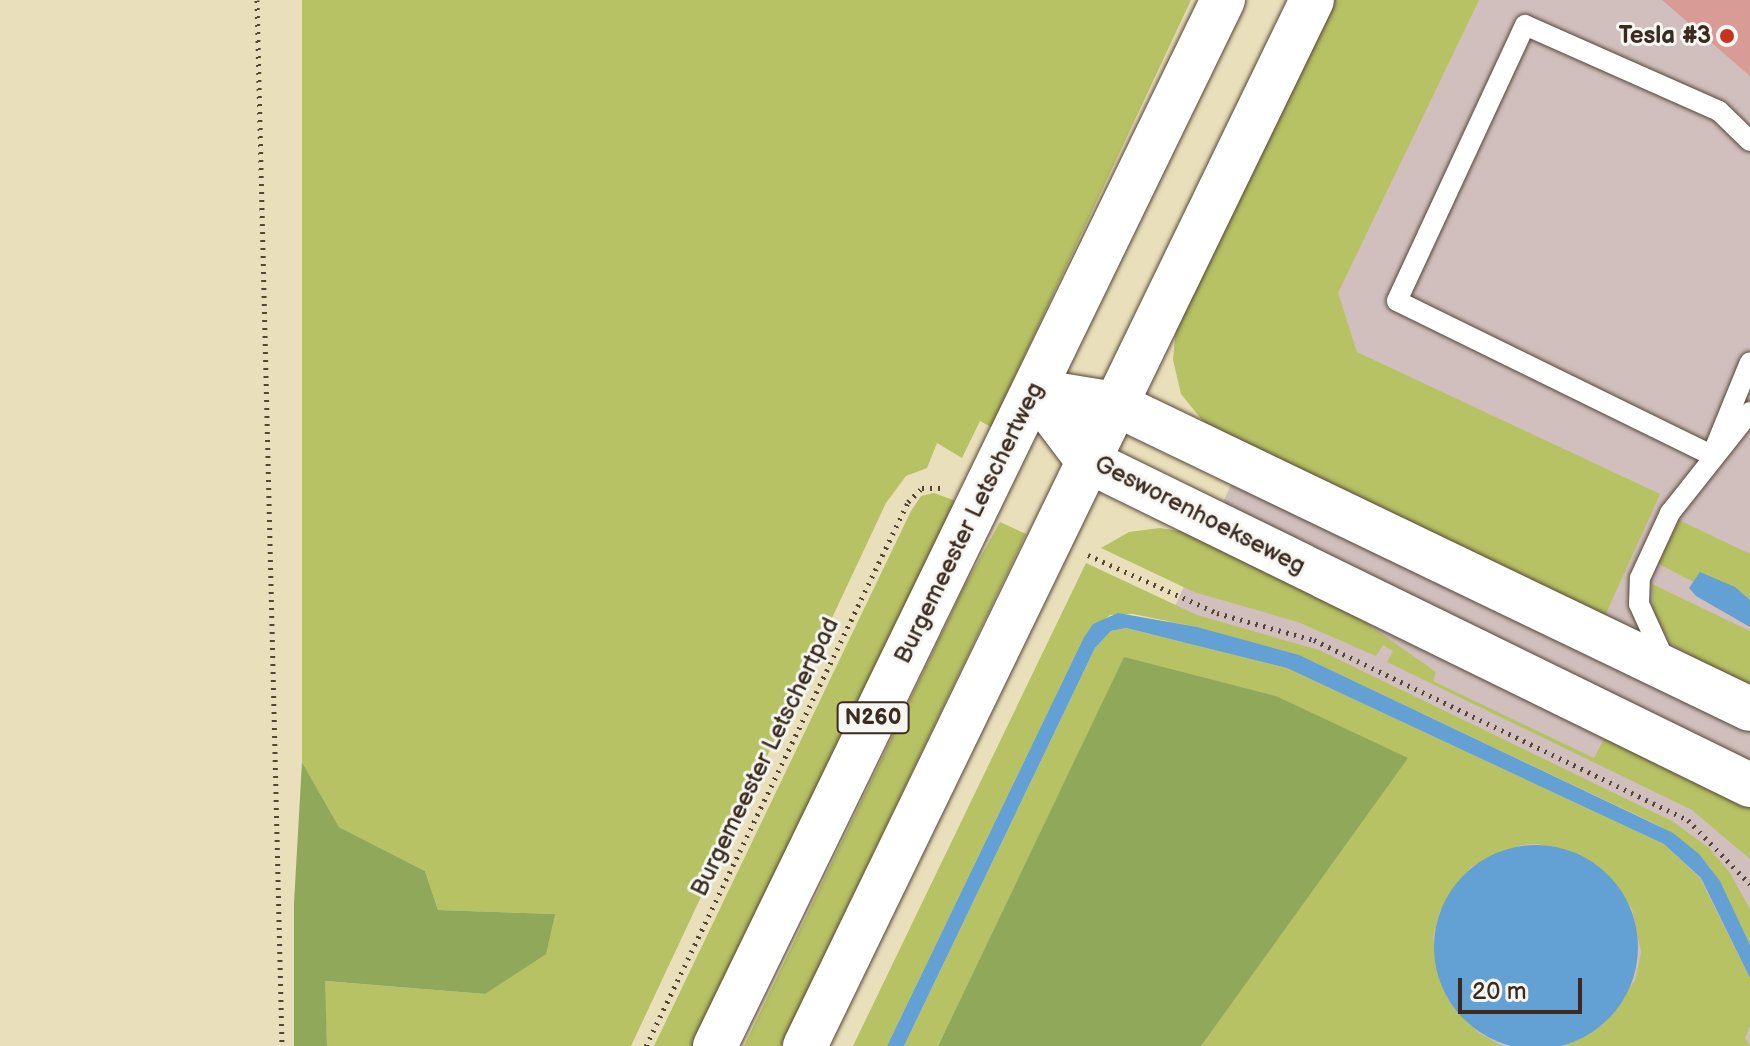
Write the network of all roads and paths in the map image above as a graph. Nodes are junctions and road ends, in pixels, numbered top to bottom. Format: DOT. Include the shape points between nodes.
graph roads {
  1 [pos="257,0"];
  2 [pos="1223,0"];
  3 [pos="1312,0"];
  4 [pos="1750,141"];
  5 [pos="1750,362"];
  6 [pos="1035,391"];
  7 [pos="1115,404"];
  8 [pos="1748,419"];
  9 [pos="1712,455"];
  10 [pos="1088,461"];
  11 [pos="977,502"];
  12 [pos="1052,538"];
  13 [pos="1673,672"];
  14 [pos="1750,709"];
  15 [pos="1750,785"];
  16 [pos="1750,882"];
  17 [pos="282,1046"];
  18 [pos="646,1046"];
  19 [pos="715,1046"];
  20 [pos="805,1046"];
  1 -- 17 [label="path"];
  2 -- 6 [label="main road, Burgemeester Letschertweg / N260"];
  3 -- 7 [label="main road"];
  4 -- 9 [label="lane" via="1719,111 1525,25 1397,301"];
  5 -- 9 [label="lane"];
  6 -- 7 [label="main road"];
  6 -- 10 [label="main road, Gesworenhoekseweg"];
  6 -- 11 [label="main road, Burgemeester Letschertweg / N260"];
  7 -- 10 [label="main road"];
  7 -- 13 [label="main road"];
  8 -- 9 [label="lane"];
  9 -- 13 [label="lane" via="1670,513 1640,578 1639,604 1653,642"];
  10 -- 12 [label="main road"];
  10 -- 15 [label="main road, Gesworenhoekseweg"];
  11 -- 18 [label="path, Burgemeester Letschertpad" via="939,488 922,488 908,502"];
  11 -- 19 [label="main road, Burgemeester Letschertweg / N260"];
  12 -- 16 [label="path" via="1217,613 1314,640 1688,820"];
  12 -- 20 [label="main road"];
  13 -- 14 [label="main road"];
}
